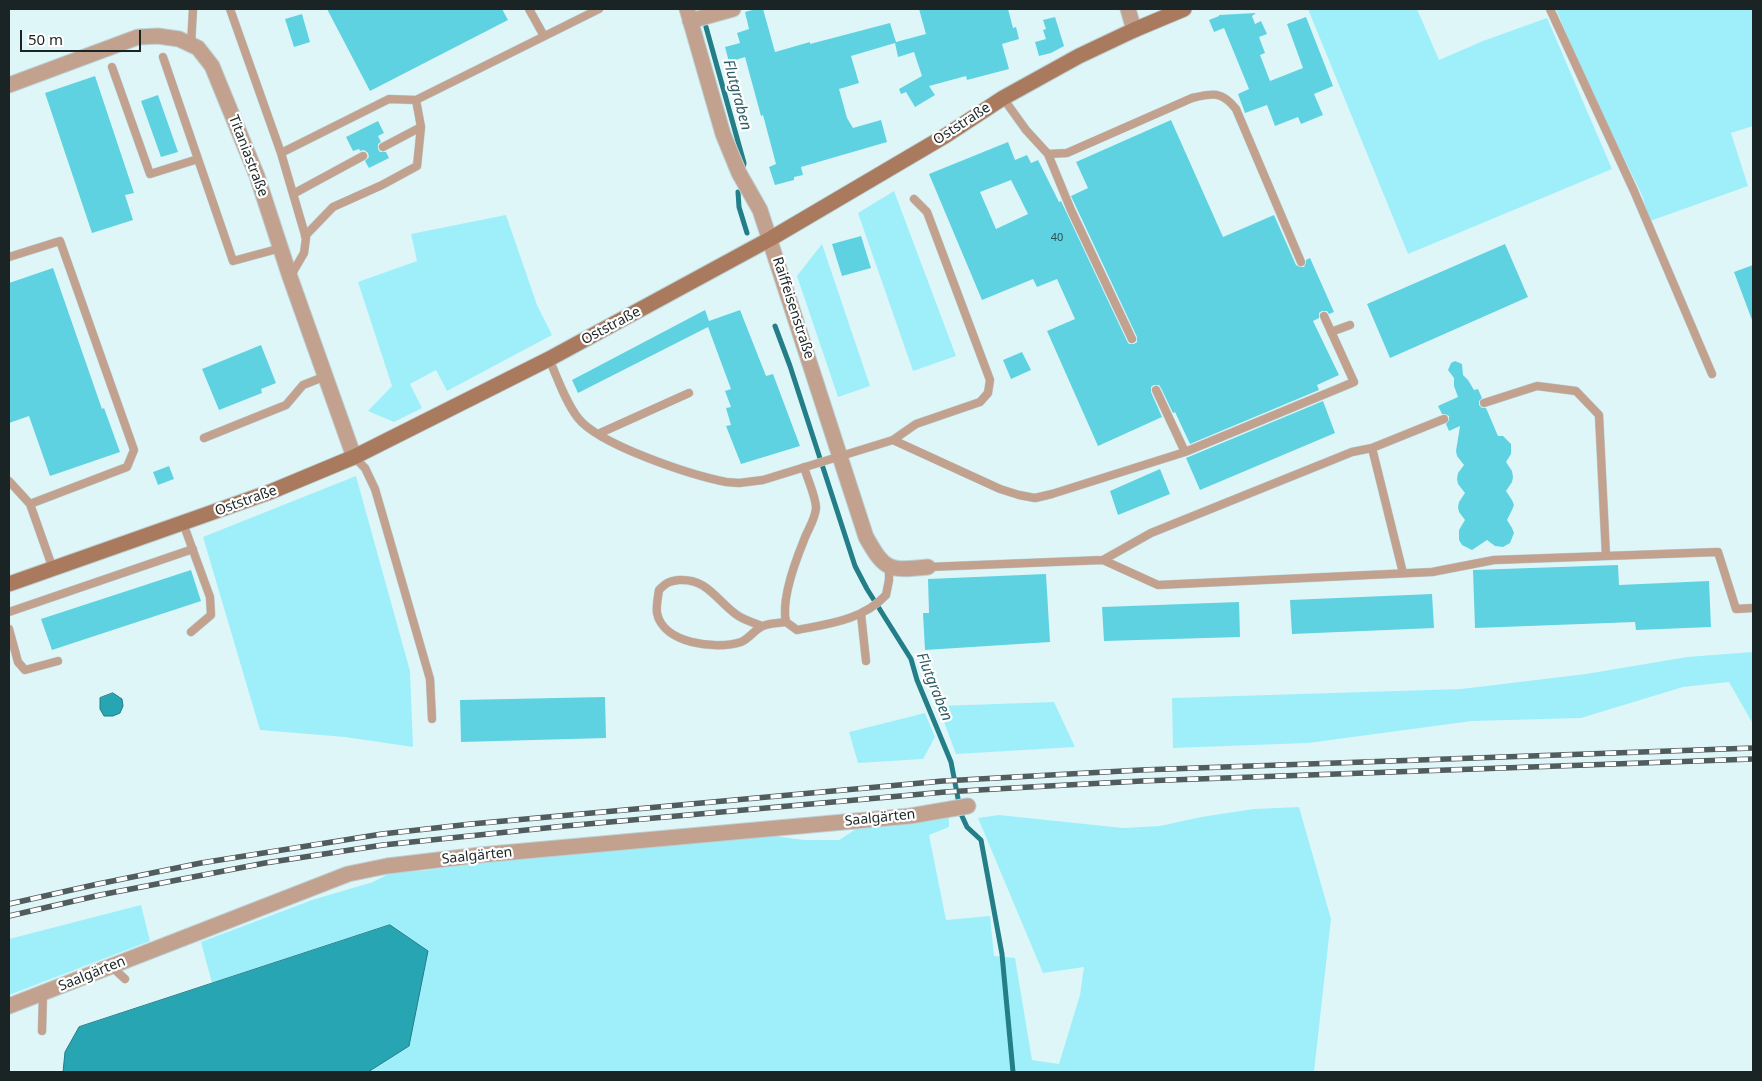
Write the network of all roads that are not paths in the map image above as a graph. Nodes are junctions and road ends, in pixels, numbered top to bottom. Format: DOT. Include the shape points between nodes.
graph roads {
  1 [pos="192,9"];
  2 [pos="230,9"];
  3 [pos="529,9"];
  4 [pos="598,9"];
  5 [pos="733,9"];
  6 [pos="1128,9"];
  7 [pos="1184,9"];
  8 [pos="1550,9"];
  9 [pos="689,15"];
  10 [pos="1134,30"];
  11 [pos="544,36"];
  12 [pos="191,45"];
  13 [pos="163,57"];
  14 [pos="112,67"];
  15 [pos="9,84"];
  16 [pos="1003,98"];
  17 [pos="416,100"];
  18 [pos="422,127"];
  19 [pos="383,147"];
  20 [pos="282,153"];
  21 [pos="1048,154"];
  22 [pos="363,156"];
  23 [pos="198,159"];
  24 [pos="293,194"];
  25 [pos="914,198"];
  26 [pos="306,236"];
  27 [pos="770,239"];
  28 [pos="281,248"];
  29 [pos="9,257"];
  30 [pos="1301,262"];
  31 [pos="290,277"];
  32 [pos="1324,316"];
  33 [pos="1350,325"];
  34 [pos="1331,332"];
  35 [pos="1132,339"];
  36 [pos="549,359"];
  37 [pos="1712,374"];
  38 [pos="326,376"];
  39 [pos="1156,390"];
  40 [pos="689,393"];
  41 [pos="1484,403"];
  42 [pos="1444,419"];
  43 [pos="598,434"];
  44 [pos="204,438"];
  45 [pos="893,440"];
  46 [pos="1372,448"];
  47 [pos="1185,452"];
  48 [pos="841,455"];
  49 [pos="354,457"];
  50 [pos="804,468"];
  51 [pos="9,481"];
  52 [pos="30,504"];
  53 [pos="184,523"];
  54 [pos="193,549"];
  55 [pos="1606,556"];
  56 [pos="1102,560"];
  57 [pos="928,567"];
  58 [pos="889,568"];
  59 [pos="52,569"];
  60 [pos="1403,573"];
  61 [pos="9,584"];
  62 [pos="1753,608"];
  63 [pos="9,612"];
  64 [pos="861,614"];
  65 [pos="786,622"];
  66 [pos="762,626"];
  67 [pos="9,630"];
  68 [pos="191,632"];
  69 [pos="58,661"];
  70 [pos="866,661"];
  71 [pos="432,719"];
  72 [pos="968,806"];
  73 [pos="111,966"];
  74 [pos="125,979"];
  75 [pos="43,993"];
  76 [pos="9,1006"];
  77 [pos="42,1031"];
  1 -- 12 [label="lane"];
  2 -- 20 [label="lane"];
  3 -- 11 [label="lane"];
  4 -- 11 [label="lane"];
  5 -- 9 [label="street"];
  6 -- 10 [label="street"];
  7 -- 10 [label="street, Oststraße"];
  8 -- 37 [label="lane" via="1634,191"];
  9 -- 27 [label="street, Raiffeisenstraße" via="724,134"];
  10 -- 16 [label="street, Oststraße"];
  11 -- 17 [label="lane"];
  12 -- 15 [label="street, Titaniastraße" via="179,39 138,37"];
  12 -- 28 [label="street, Titaniastraße" via="198,48 212,66 258,176"];
  13 -- 23 [label="lane"];
  14 -- 23 [label="lane" via="150,174"];
  16 -- 21 [label="lane"];
  16 -- 27 [label="street, Oststraße"];
  17 -- 18 [label="lane"];
  17 -- 20 [label="lane" via="389,99"];
  18 -- 19 [label="lane"];
  18 -- 26 [label="lane" via="416,166 333,207"];
  20 -- 24 [label="lane"];
  21 -- 30 [label="lane" via="1067,153 1192,98 1210,94 1228,98 1236,109"];
  21 -- 35 [label="lane"];
  22 -- 24 [label="lane"];
  23 -- 28 [label="lane" via="233,261"];
  24 -- 26 [label="lane"];
  25 -- 45 [label="lane" via="927,212 990,380 988,393 980,402 916,424"];
  26 -- 31 [label="lane" via="304,253"];
  27 -- 36 [label="street, Oststraße"];
  27 -- 48 [label="street, Raiffeisenstraße"];
  28 -- 31 [label="street, Titaniastraße"];
  29 -- 52 [label="lane" via="60,241 134,450 127,468"];
  31 -- 38 [label="street, Titaniastraße"];
  32 -- 34 [label="lane"];
  33 -- 34 [label="lane"];
  34 -- 47 [label="lane" via="1354,382"];
  36 -- 43 [label="lane" via="578,418"];
  36 -- 49 [label="street, Oststraße"];
  38 -- 44 [label="lane" via="303,385 286,405"];
  38 -- 49 [label="street, Titaniastraße"];
  39 -- 47 [label="lane"];
  40 -- 43 [label="lane"];
  41 -- 55 [label="lane" via="1536,386 1576,391 1599,415"];
  42 -- 46 [label="lane"];
  43 -- 50 [label="lane" via="640,455 726,482 763,480"];
  45 -- 47 [label="lane" via="1000,489 1035,498"];
  45 -- 48 [label="lane"];
  46 -- 56 [label="lane" via="1352,452 1151,533"];
  46 -- 60 [label="lane"];
  48 -- 50 [label="lane"];
  48 -- 58 [label="street, Raiffeisenstraße" via="866,537 878,558"];
  49 -- 53 [label="street, Oststraße"];
  49 -- 71 [label="lane" via="365,468 375,489 430,679"];
  50 -- 65 [label="lane" via="816,505 785,599"];
  51 -- 52 [label="lane"];
  52 -- 59 [label="lane"];
  53 -- 54 [label="lane"];
  53 -- 59 [label="street, Oststraße"];
  54 -- 63 [label="lane"];
  54 -- 68 [label="lane" via="210,597 211,615"];
  55 -- 60 [label="lane" via="1494,560 1432,572"];
  55 -- 62 [label="lane" via="1718,552 1736,609"];
  56 -- 57 [label="lane"];
  56 -- 60 [label="lane" via="1158,584"];
  57 -- 58 [label="street"];
  58 -- 64 [label="lane" via="886,595"];
  59 -- 61 [label="street, Oststraße"];
  64 -- 65 [label="lane" via="797,630"];
  64 -- 70 [label="lane"];
  65 -- 66 [label="lane"];
  66 -- 66 [label="lane" via="742,642 708,646 685,640 671,633 657,614 659,590 666,582 697,581 739,617"];
  67 -- 69 [label="lane" via="18,662 25,670"];
  72 -- 73 [label="street, Saalgärten" via="910,816 387,866 348,874"];
  73 -- 74 [label="lane"];
  73 -- 75 [label="street, Saalgärten"];
  75 -- 76 [label="street, Saalgärten"];
  75 -- 77 [label="lane"];
}
